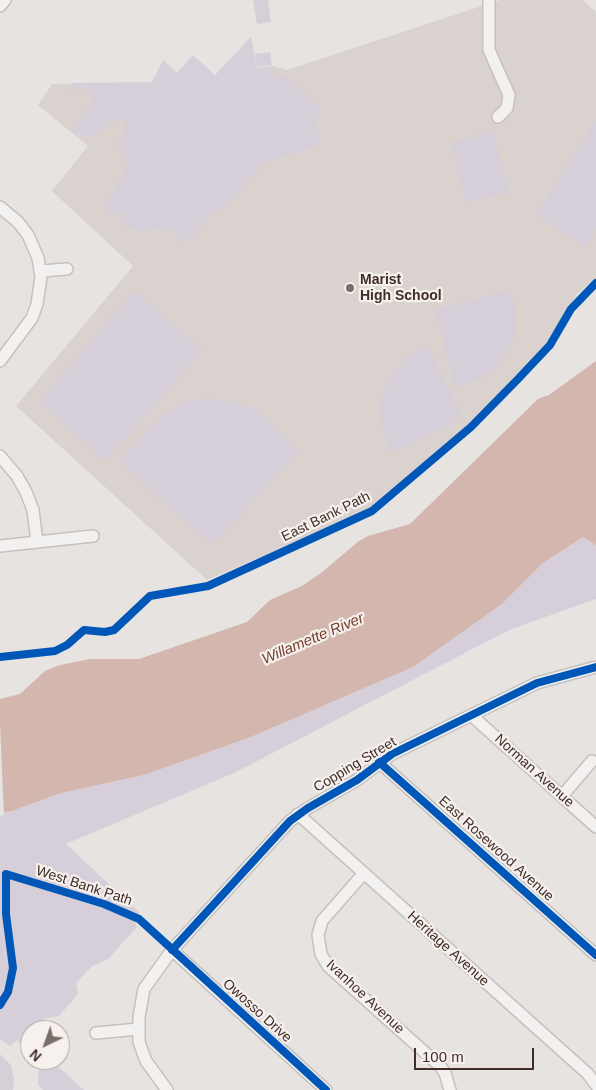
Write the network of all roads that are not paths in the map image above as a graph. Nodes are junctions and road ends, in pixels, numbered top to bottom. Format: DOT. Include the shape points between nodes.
graph roads {
  1 [pos="5,0"];
  2 [pos="489,0"];
  3 [pos="0,6"];
  4 [pos="498,117"];
  5 [pos="0,207"];
  6 [pos="67,269"];
  7 [pos="41,271"];
  8 [pos="0,361"];
  9 [pos="0,456"];
  10 [pos="93,536"];
  11 [pos="38,542"];
  12 [pos="0,546"];
  13 [pos="596,668"];
  14 [pos="472,715"];
  15 [pos="592,761"];
  16 [pos="379,762"];
  17 [pos="562,796"];
  18 [pos="298,814"];
  19 [pos="596,827"];
  20 [pos="364,873"];
  21 [pos="172,950"];
  22 [pos="596,955"];
  23 [pos="138,1029"];
  24 [pos="96,1033"];
  25 [pos="596,1085"];
  26 [pos="167,1090"];
  27 [pos="326,1090"];
  28 [pos="450,1090"];
  1 -- 3 [label="street"];
  2 -- 4 [label="street" via="489,50 509,95 507,108"];
  5 -- 7 [label="street" via="28,235"];
  6 -- 7 [label="street"];
  7 -- 8 [label="street" via="40,295 32,318"];
  9 -- 11 [label="street" via="26,492 33,510"];
  10 -- 11 [label="street"];
  11 -- 12 [label="street"];
  13 -- 14 [label="street, Copping Street" via="537,683"];
  14 -- 16 [label="street, Copping Street"];
  14 -- 17 [label="street, Norman Avenue"];
  15 -- 17 [label="street"];
  16 -- 18 [label="street, Copping Street" via="357,780"];
  16 -- 22 [label="street, East Rosewood Avenue"];
  17 -- 19 [label="street, Norman Avenue"];
  18 -- 20 [label="street, Heritage Avenue"];
  18 -- 21 [label="street, Copping Street"];
  20 -- 25 [label="street, Heritage Avenue" via="588,1074"];
  20 -- 28 [label="street, Ivanhoe Avenue" via="322,921 318,936 321,954 328,966 440,1066"];
  21 -- 23 [label="street, Copping Street" via="144,989"];
  21 -- 27 [label="street, Owosso Drive"];
  23 -- 24 [label="street"];
  23 -- 26 [label="street, Copping Street" via="142,1053"];
}
